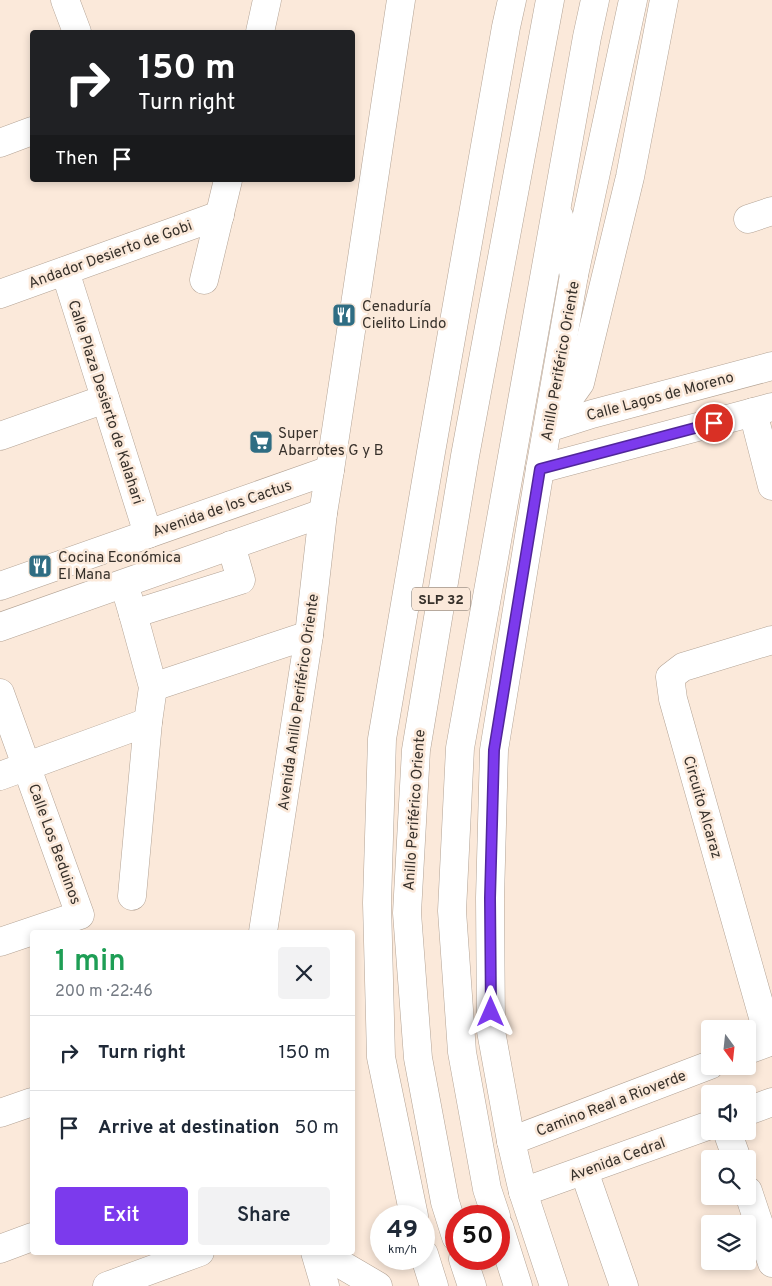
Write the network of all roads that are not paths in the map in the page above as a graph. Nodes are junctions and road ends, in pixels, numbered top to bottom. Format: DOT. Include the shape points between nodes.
graph roads {
  1 [pos="65,0"];
  2 [pos="267,0"];
  3 [pos="401,0"];
  4 [pos="512,0"];
  5 [pos="550,0"];
  6 [pos="595,0"];
  7 [pos="633,0"];
  8 [pos="664,0"];
  9 [pos="76,30"];
  10 [pos="260,30"];
  11 [pos="30,132"];
  12 [pos="0,143"];
  13 [pos="228,182"];
  14 [pos="557,207"];
  15 [pos="220,214"];
  16 [pos="65,271"];
  17 [pos="574,275"];
  18 [pos="204,280"];
  19 [pos="0,294"];
  20 [pos="772,366"];
  21 [pos="105,399"];
  22 [pos="762,410"];
  23 [pos="548,428"];
  24 [pos="0,436"];
  25 [pos="540,469"];
  26 [pos="330,470"];
  27 [pos="772,486"];
  28 [pos="322,513"];
  29 [pos="148,534"];
  30 [pos="231,545"];
  31 [pos="123,584"];
  32 [pos="0,586"];
  33 [pos="133,614"];
  34 [pos="0,627"];
  35 [pos="309,634"];
  36 [pos="772,640"];
  37 [pos="153,687"];
  38 [pos="0,693"];
  39 [pos="148,722"];
  40 [pos="26,767"];
  41 [pos="0,776"];
  42 [pos="132,896"];
  43 [pos="36,930"];
  44 [pos="263,930"];
  45 [pos="30,932"];
  46 [pos="0,942"];
  47 [pos="763,1044"];
  48 [pos="701,1068"];
  49 [pos="772,1102"];
  50 [pos="30,1103"];
  51 [pos="756,1108"];
  52 [pos="0,1113"];
  53 [pos="701,1128"];
  54 [pos="511,1141"];
  55 [pos="584,1170"];
  56 [pos="523,1192"];
  57 [pos="412,1205"];
  58 [pos="446,1205"];
  59 [pos="492,1205"];
  60 [pos="753,1205"];
  61 [pos="30,1238"];
  62 [pos="0,1249"];
  63 [pos="192,1255"];
  64 [pos="316,1255"];
  65 [pos="325,1255"];
  66 [pos="510,1261"];
  67 [pos="772,1263"];
  68 [pos="429,1270"];
  69 [pos="467,1270"];
  70 [pos="107,1286"];
  71 [pos="325,1286"];
  72 [pos="378,1286"];
  73 [pos="434,1286"];
  74 [pos="472,1286"];
  75 [pos="518,1286"];
  76 [pos="554,1286"];
  77 [pos="624,1286"];
  1 -- 9 [label="main road"];
  2 -- 10 [label="main road"];
  3 -- 26 [label="main road"];
  4 -- 57 [label="main road, Anillo Periférico Oriente" via="382,739 377,903 381,1057"];
  5 -- 58 [label="main road, Anillo Periférico Oriente / SLP 32" via="464,456 416,750 407,913 418,1058"];
  6 -- 14 [label="main road, Anillo Periférico Oriente / SLP 32"];
  7 -- 17 [label="main road, Anillo Periférico Oriente"];
  8 -- 23 [label="main road" via="630,176 580,384"];
  11 -- 12 [label="main road"];
  13 -- 15 [label="main road"];
  14 -- 17 [label="main road"];
  14 -- 59 [label="main road, Anillo Periférico Oriente / SLP 32" via="460,748 452,911 462,1052"];
  15 -- 16 [label="main road, Andador Desierto de Gobi"];
  15 -- 18 [label="main road"];
  16 -- 19 [label="main road, Andador Desierto de Gobi"];
  16 -- 21 [label="main road, Calle Plaza Desierto de Kalahari"];
  17 -- 23 [label="main road, Anillo Periférico Oriente"];
  20 -- 23 [label="main road, Calle Lagos de Moreno"];
  21 -- 24 [label="main road"];
  21 -- 29 [label="main road, Calle Plaza Desierto de Kalahari"];
  22 -- 25 [label="main road"];
  22 -- 27 [label="main road"];
  23 -- 25 [label="main road, Anillo Periférico Oriente"];
  25 -- 54 [label="main road, Anillo Periférico Oriente" via="494,750 491,1031"];
  26 -- 28 [label="main road, Avenida Anillo Periférico Oriente"];
  26 -- 29 [label="main road, Avenida de los Cactus"];
  28 -- 30 [label="main road"];
  28 -- 35 [label="main road, Avenida Anillo Periférico Oriente"];
  29 -- 32 [label="main road, Avenida de los Cactus"];
  30 -- 31 [label="main road"];
  30 -- 33 [label="main road" via="240,580"];
  31 -- 33 [label="main road"];
  31 -- 34 [label="main road"];
  33 -- 37 [label="main road"];
  35 -- 37 [label="main road"];
  35 -- 44 [label="main road, Avenida Anillo Periférico Oriente"];
  36 -- 47 [label="main road, Circuito Alcaraz" via="683,667 670,677"];
  37 -- 39 [label="main road"];
  38 -- 40 [label="main road, Calle Los Beduinos"];
  39 -- 40 [label="main road"];
  39 -- 42 [label="main road"];
  40 -- 41 [label="main road"];
  40 -- 43 [label="main road, Calle Los Beduinos" via="80,915"];
  45 -- 46 [label="main road, Calle Los Beduinos"];
  48 -- 54 [label="main road, Camino Real a Rioverde"];
  49 -- 51 [label="main road"];
  50 -- 52 [label="main road"];
  53 -- 55 [label="main road, Avenida Cedral"];
  54 -- 56 [label="main road, Anillo Periférico Oriente"];
  55 -- 56 [label="main road, Avenida Cedral"];
  55 -- 77 [label="main road"];
  56 -- 76 [label="main road, Anillo Periférico Oriente"];
  60 -- 67 [label="main road"];
  61 -- 62 [label="main road"];
  63 -- 70 [label="main road"];
  64 -- 71 [label="main road"];
  65 -- 72 [label="main road"];
  66 -- 75 [label="main road"];
  68 -- 73 [label="main road"];
  69 -- 74 [label="main road"];
}
